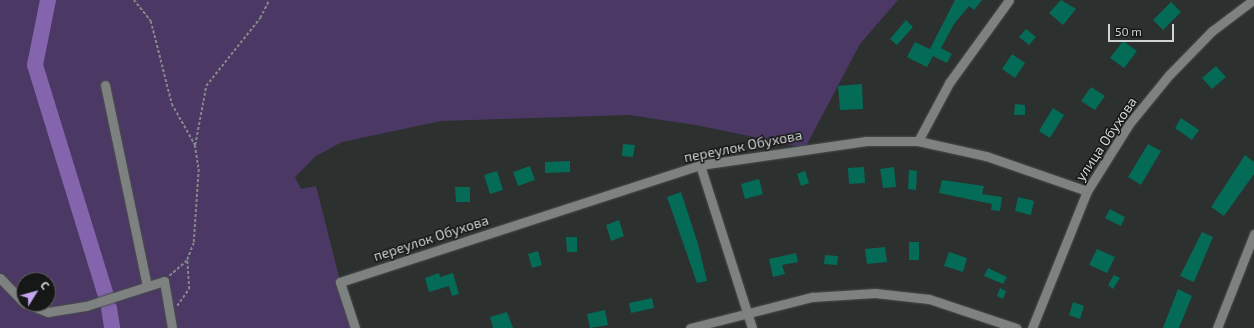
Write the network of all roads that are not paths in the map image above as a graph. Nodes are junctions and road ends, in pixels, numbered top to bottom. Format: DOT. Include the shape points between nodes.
graph roads {
  1 [pos="1009,0"];
  2 [pos="1253,0"];
  3 [pos="105,85"];
  4 [pos="918,141"];
  5 [pos="700,165"];
  6 [pos="1087,191"];
  7 [pos="1254,234"];
  8 [pos="0,278"];
  9 [pos="147,286"];
  10 [pos="16,295"];
  11 [pos="56,311"];
  12 [pos="746,311"];
  13 [pos="172,328"];
  14 [pos="355,328"];
  15 [pos="690,328"];
  16 [pos="752,328"];
  17 [pos="1016,328"];
  18 [pos="1032,328"];
  19 [pos="1217,328"];
  1 -- 4 [label="street" via="948,83"];
  2 -- 6 [label="street, улица Обухова" via="1212,31 1169,75 1129,124"];
  3 -- 9 [label="street"];
  4 -- 5 [label="street, переулок Обухова" via="866,141"];
  4 -- 6 [label="street, переулок Обухова" via="986,156"];
  5 -- 12 [label="street"];
  5 -- 14 [label="street, переулок Обухова" via="340,282"];
  6 -- 18 [label="street, улица Обухова"];
  7 -- 19 [label="street"];
  8 -- 10 [label="street"];
  9 -- 11 [label="street" via="86,306"];
  9 -- 13 [label="street" via="164,281"];
  12 -- 15 [label="street"];
  12 -- 16 [label="street"];
  12 -- 17 [label="street" via="812,297 875,293 935,301"];
}
